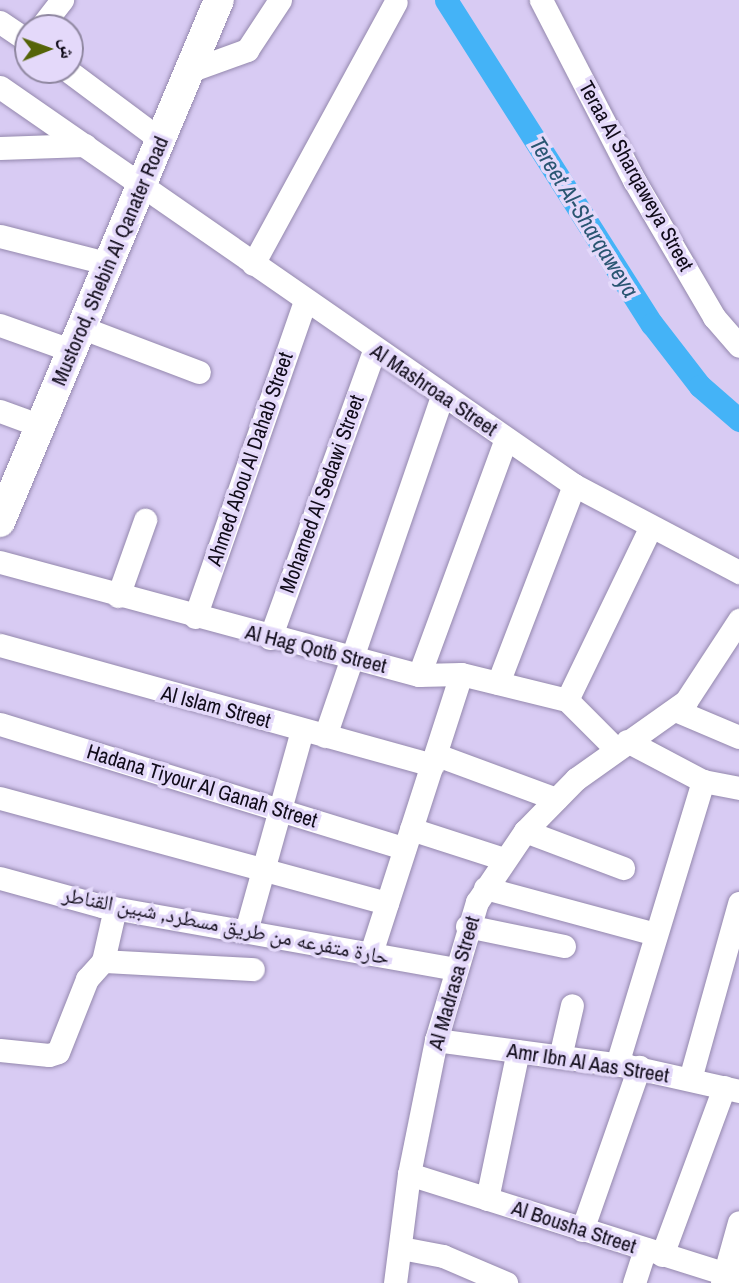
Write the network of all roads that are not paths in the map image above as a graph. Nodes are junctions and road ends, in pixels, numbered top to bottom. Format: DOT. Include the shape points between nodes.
graph roads {
  1 [pos="62,0"];
  2 [pos="219,0"];
  3 [pos="280,0"];
  4 [pos="541,0"];
  5 [pos="396,2"];
  6 [pos="51,14"];
  7 [pos="192,70"];
  8 [pos="84,83"];
  9 [pos="0,87"];
  10 [pos="161,140"];
  11 [pos="85,145"];
  12 [pos="0,148"];
  13 [pos="142,188"];
  14 [pos="0,236"];
  15 [pos="110,264"];
  16 [pos="253,264"];
  17 [pos="304,301"];
  18 [pos="0,325"];
  19 [pos="78,340"];
  20 [pos="739,346"];
  21 [pos="374,351"];
  22 [pos="199,372"];
  23 [pos="442,396"];
  24 [pos="0,411"];
  25 [pos="41,426"];
  26 [pos="506,439"];
  27 [pos="574,485"];
  28 [pos="145,520"];
  29 [pos="0,522"];
  30 [pos="650,528"];
  31 [pos="0,562"];
  32 [pos="739,572"];
  33 [pos="118,596"];
  34 [pos="195,617"];
  35 [pos="739,620"];
  36 [pos="270,638"];
  37 [pos="0,645"];
  38 [pos="349,657"];
  39 [pos="461,674"];
  40 [pos="419,675"];
  41 [pos="498,683"];
  42 [pos="567,700"];
  43 [pos="675,710"];
  44 [pos="0,724"];
  45 [pos="302,730"];
  46 [pos="325,736"];
  47 [pos="739,737"];
  48 [pos="621,745"];
  49 [pos="435,760"];
  50 [pos="703,781"];
  51 [pos="739,788"];
  52 [pos="0,798"];
  53 [pos="556,800"];
  54 [pos="280,810"];
  55 [pos="525,831"];
  56 [pos="407,838"];
  57 [pos="504,859"];
  58 [pos="622,868"];
  59 [pos="264,870"];
  60 [pos="0,878"];
  61 [pos="485,888"];
  62 [pos="387,903"];
  63 [pos="739,903"];
  64 [pos="115,908"];
  65 [pos="467,926"];
  66 [pos="246,931"];
  67 [pos="656,934"];
  68 [pos="564,946"];
  69 [pos="371,953"];
  70 [pos="103,961"];
  71 [pos="253,969"];
  72 [pos="454,969"];
  73 [pos="572,1005"];
  74 [pos="436,1040"];
  75 [pos="0,1050"];
  76 [pos="518,1052"];
  77 [pos="560,1057"];
  78 [pos="628,1066"];
  79 [pos="690,1079"];
  80 [pos="732,1089"];
  81 [pos="409,1174"];
  82 [pos="487,1199"];
  83 [pos="739,1222"];
  84 [pos="582,1230"];
  85 [pos="401,1248"];
  86 [pos="653,1252"];
  87 [pos="728,1278"];
  88 [pos="395,1283"];
  89 [pos="506,1283"];
  90 [pos="634,1283"];
  1 -- 6 [label="street"];
  2 -- 7 [label="main road, Mustorod, Shebin Al Qanater Road"];
  3 -- 7 [label="street" via="247,50"];
  4 -- 20 [label="street, Teraa Al Sharqaweya Street" via="634,180 714,317"];
  5 -- 16 [label="street"];
  7 -- 10 [label="main road, Mustorod, Shebin Al Qanater Road"];
  8 -- 10 [label="street"];
  9 -- 11 [label="street, Al Mashroaa Street"];
  10 -- 13 [label="main road, Mustorod, Shebin Al Qanater Road"];
  11 -- 12 [label="street"];
  11 -- 13 [label="street, Al Mashroaa Street"];
  13 -- 15 [label="main road, Mustorod, Shebin Al Qanater Road"];
  13 -- 16 [label="street, Al Mashroaa Street"];
  14 -- 15 [label="street"];
  15 -- 19 [label="main road, Mustorod, Shebin Al Qanater Road"];
  16 -- 17 [label="street, Al Mashroaa Street"];
  17 -- 21 [label="street, Al Mashroaa Street"];
  17 -- 34 [label="street, Ahmed Abou Al Dahab Street"];
  18 -- 19 [label="street"];
  19 -- 22 [label="street"];
  19 -- 25 [label="main road, Mustorod, Shebin Al Qanater Road"];
  21 -- 23 [label="street, Al Mashroaa Street"];
  21 -- 36 [label="street, Mohamed Al Sedawi Street"];
  23 -- 26 [label="street, Al Mashroaa Street"];
  23 -- 38 [label="street"];
  24 -- 25 [label="street"];
  25 -- 29 [label="main road, Mustorod, Shebin Al Qanater Road"];
  26 -- 27 [label="street, Al Mashroaa Street"];
  26 -- 40 [label="street"];
  27 -- 30 [label="street, Al Mashroaa Street"];
  27 -- 41 [label="street"];
  28 -- 33 [label="street"];
  30 -- 32 [label="street, Al Mashroaa Street"];
  30 -- 42 [label="street"];
  31 -- 33 [label="street, Al Hag Qotb Street"];
  33 -- 34 [label="street, Al Hag Qotb Street"];
  34 -- 36 [label="street, Al Hag Qotb Street"];
  35 -- 43 [label="street, Al Madrasa Street" via="714,662"];
  36 -- 38 [label="street, Al Hag Qotb Street"];
  37 -- 45 [label="street, Al Islam Street"];
  38 -- 40 [label="street, Al Hag Qotb Street"];
  38 -- 46 [label="street"];
  39 -- 40 [label="street, Al Hag Qotb Street"];
  39 -- 41 [label="street, Al Hag Qotb Street"];
  39 -- 49 [label="street"];
  41 -- 42 [label="street, Al Hag Qotb Street"];
  42 -- 48 [label="street"];
  43 -- 47 [label="street"];
  43 -- 48 [label="street, Al Madrasa Street"];
  44 -- 54 [label="street, Hadana Tiyour Al Ganah Street"];
  45 -- 46 [label="street, Al Islam Street"];
  45 -- 54 [label="street"];
  46 -- 49 [label="street, Al Islam Street"];
  48 -- 50 [label="street"];
  48 -- 53 [label="street, Al Madrasa Street"];
  49 -- 53 [label="street, Al Islam Street"];
  49 -- 56 [label="street"];
  50 -- 51 [label="street"];
  50 -- 67 [label="street"];
  52 -- 59 [label="street"];
  53 -- 55 [label="street, Al Madrasa Street"];
  54 -- 56 [label="street, Hadana Tiyour Al Ganah Street"];
  54 -- 59 [label="street"];
  55 -- 57 [label="street, Al Madrasa Street"];
  55 -- 58 [label="street"];
  56 -- 57 [label="street, Hadana Tiyour Al Ganah Street"];
  56 -- 62 [label="street"];
  57 -- 61 [label="street, Al Madrasa Street"];
  59 -- 62 [label="street"];
  59 -- 66 [label="street"];
  60 -- 64 [label="street, حارة متفرعه من طريق مسطرد, شبين القناطر"];
  61 -- 65 [label="street, Al Madrasa Street"];
  61 -- 67 [label="street"];
  62 -- 69 [label="street"];
  63 -- 79 [label="street"];
  64 -- 66 [label="street, حارة متفرعه من طريق مسطرد, شبين القناطر"];
  64 -- 70 [label="street"];
  65 -- 68 [label="street"];
  65 -- 72 [label="street, Al Madrasa Street"];
  66 -- 69 [label="street, حارة متفرعه من طريق مسطرد, شبين القناطر"];
  67 -- 78 [label="street"];
  69 -- 72 [label="street, حارة متفرعه من طريق مسطرد, شبين القناطر"];
  70 -- 71 [label="street"];
  70 -- 75 [label="street" via="88,979 58,1052"];
  72 -- 74 [label="street, Al Madrasa Street"];
  73 -- 77 [label="street"];
  74 -- 76 [label="street, Amr Ibn Al Aas Street"];
  74 -- 81 [label="street, Al Madrasa Street"];
  76 -- 77 [label="street, Amr Ibn Al Aas Street"];
  76 -- 82 [label="street"];
  77 -- 78 [label="street, Amr Ibn Al Aas Street"];
  78 -- 79 [label="street, Amr Ibn Al Aas Street"];
  78 -- 84 [label="street"];
  79 -- 80 [label="street, Amr Ibn Al Aas Street"];
  80 -- 86 [label="street"];
  81 -- 82 [label="street, Al Bousha Street"];
  81 -- 85 [label="street, Al Madrasa Street"];
  82 -- 84 [label="street, Al Bousha Street"];
  83 -- 87 [label="street"];
  84 -- 86 [label="street, Al Bousha Street"];
  85 -- 88 [label="street, Al Madrasa Street"];
  85 -- 89 [label="street" via="443,1256"];
  86 -- 87 [label="street, Al Bousha Street"];
  86 -- 90 [label="street"];
}
